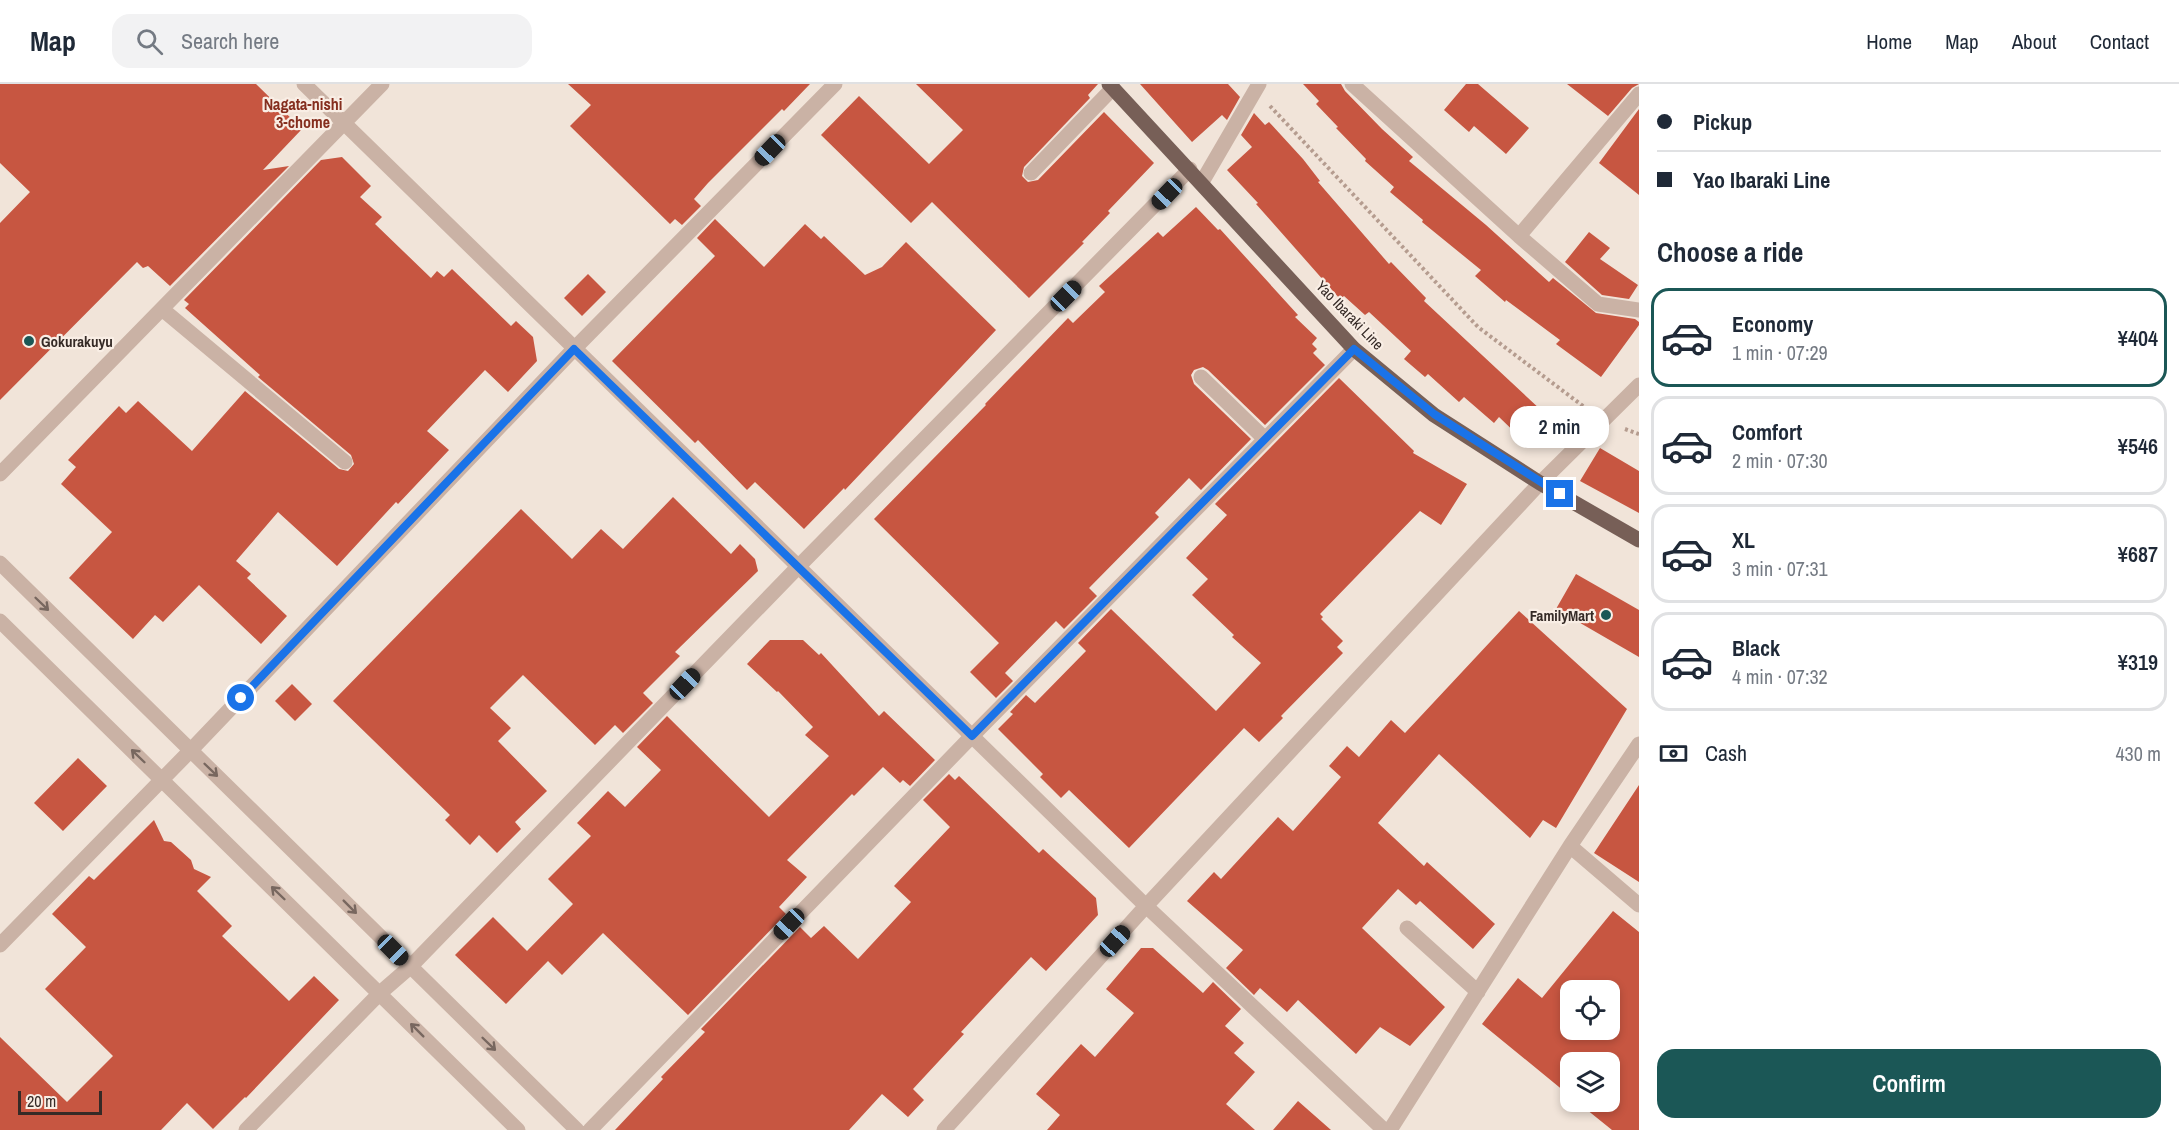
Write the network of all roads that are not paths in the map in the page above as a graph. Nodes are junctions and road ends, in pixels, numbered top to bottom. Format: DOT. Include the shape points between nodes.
graph roads {
  1 [pos="304,84"];
  2 [pos="382,84"];
  3 [pos="835,84"];
  4 [pos="1352,84"];
  5 [pos="1111,86"];
  6 [pos="1257,87"];
  7 [pos="1639,94"];
  8 [pos="344,124"];
  9 [pos="1190,169"];
  10 [pos="1031,173"];
  11 [pos="1202,183"];
  12 [pos="1519,236"];
  13 [pos="162,309"];
  14 [pos="1639,310"];
  15 [pos="574,349"];
  16 [pos="1354,349"];
  17 [pos="1201,377"];
  18 [pos="1639,384"];
  19 [pos="1265,439"];
  20 [pos="345,462"];
  21 [pos="0,474"];
  22 [pos="1540,483"];
  23 [pos="1639,540"];
  24 [pos="0,563"];
  25 [pos="798,567"];
  26 [pos="0,621"];
  27 [pos="972,736"];
  28 [pos="1639,744"];
  29 [pos="191,750"];
  30 [pos="162,779"];
  31 [pos="1570,846"];
  32 [pos="1639,905"];
  33 [pos="1146,906"];
  34 [pos="1407,928"];
  35 [pos="0,945"];
  36 [pos="410,967"];
  37 [pos="1478,992"];
  38 [pos="380,993"];
  39 [pos="246,1130"];
  40 [pos="518,1130"];
  41 [pos="577,1130"];
  42 [pos="590,1130"];
  43 [pos="944,1130"];
  44 [pos="1384,1130"];
  45 [pos="1390,1130"];
  1 -- 8 [label="street"];
  2 -- 8 [label="street"];
  3 -- 15 [label="street"];
  4 -- 12 [label="street"];
  5 -- 9 [label="main road, Yao Ibaraki Line"];
  5 -- 10 [label="street"];
  6 -- 11 [label="street"];
  7 -- 12 [label="street"];
  8 -- 13 [label="street"];
  8 -- 15 [label="street"];
  9 -- 11 [label="main road, Yao Ibaraki Line"];
  9 -- 25 [label="street"];
  11 -- 16 [label="main road, Yao Ibaraki Line"];
  12 -- 14 [label="street" via="1598,304"];
  13 -- 20 [label="street"];
  13 -- 21 [label="street"];
  15 -- 25 [label="street"];
  15 -- 29 [label="street"];
  16 -- 19 [label="street"];
  16 -- 22 [label="main road, Yao Ibaraki Line" via="1434,414"];
  17 -- 19 [label="street"];
  18 -- 22 [label="street"];
  19 -- 27 [label="street"];
  22 -- 23 [label="main road, Yao Ibaraki Line"];
  22 -- 33 [label="street"];
  24 -- 29 [label="street, one-way"];
  25 -- 27 [label="street"];
  25 -- 36 [label="street"];
  30 -- 26 [label="street, one-way"];
  27 -- 33 [label="street"];
  27 -- 42 [label="street"];
  28 -- 31 [label="street"];
  29 -- 30 [label="street"];
  29 -- 36 [label="street, one-way"];
  30 -- 35 [label="street"];
  38 -- 30 [label="street, one-way"];
  31 -- 32 [label="street"];
  31 -- 37 [label="street"];
  33 -- 43 [label="street"];
  33 -- 44 [label="street"];
  34 -- 37 [label="street"];
  36 -- 38 [label="street"];
  36 -- 41 [label="street, one-way"];
  37 -- 45 [label="street"];
  38 -- 39 [label="street"];
  40 -- 38 [label="street, one-way"];
}
